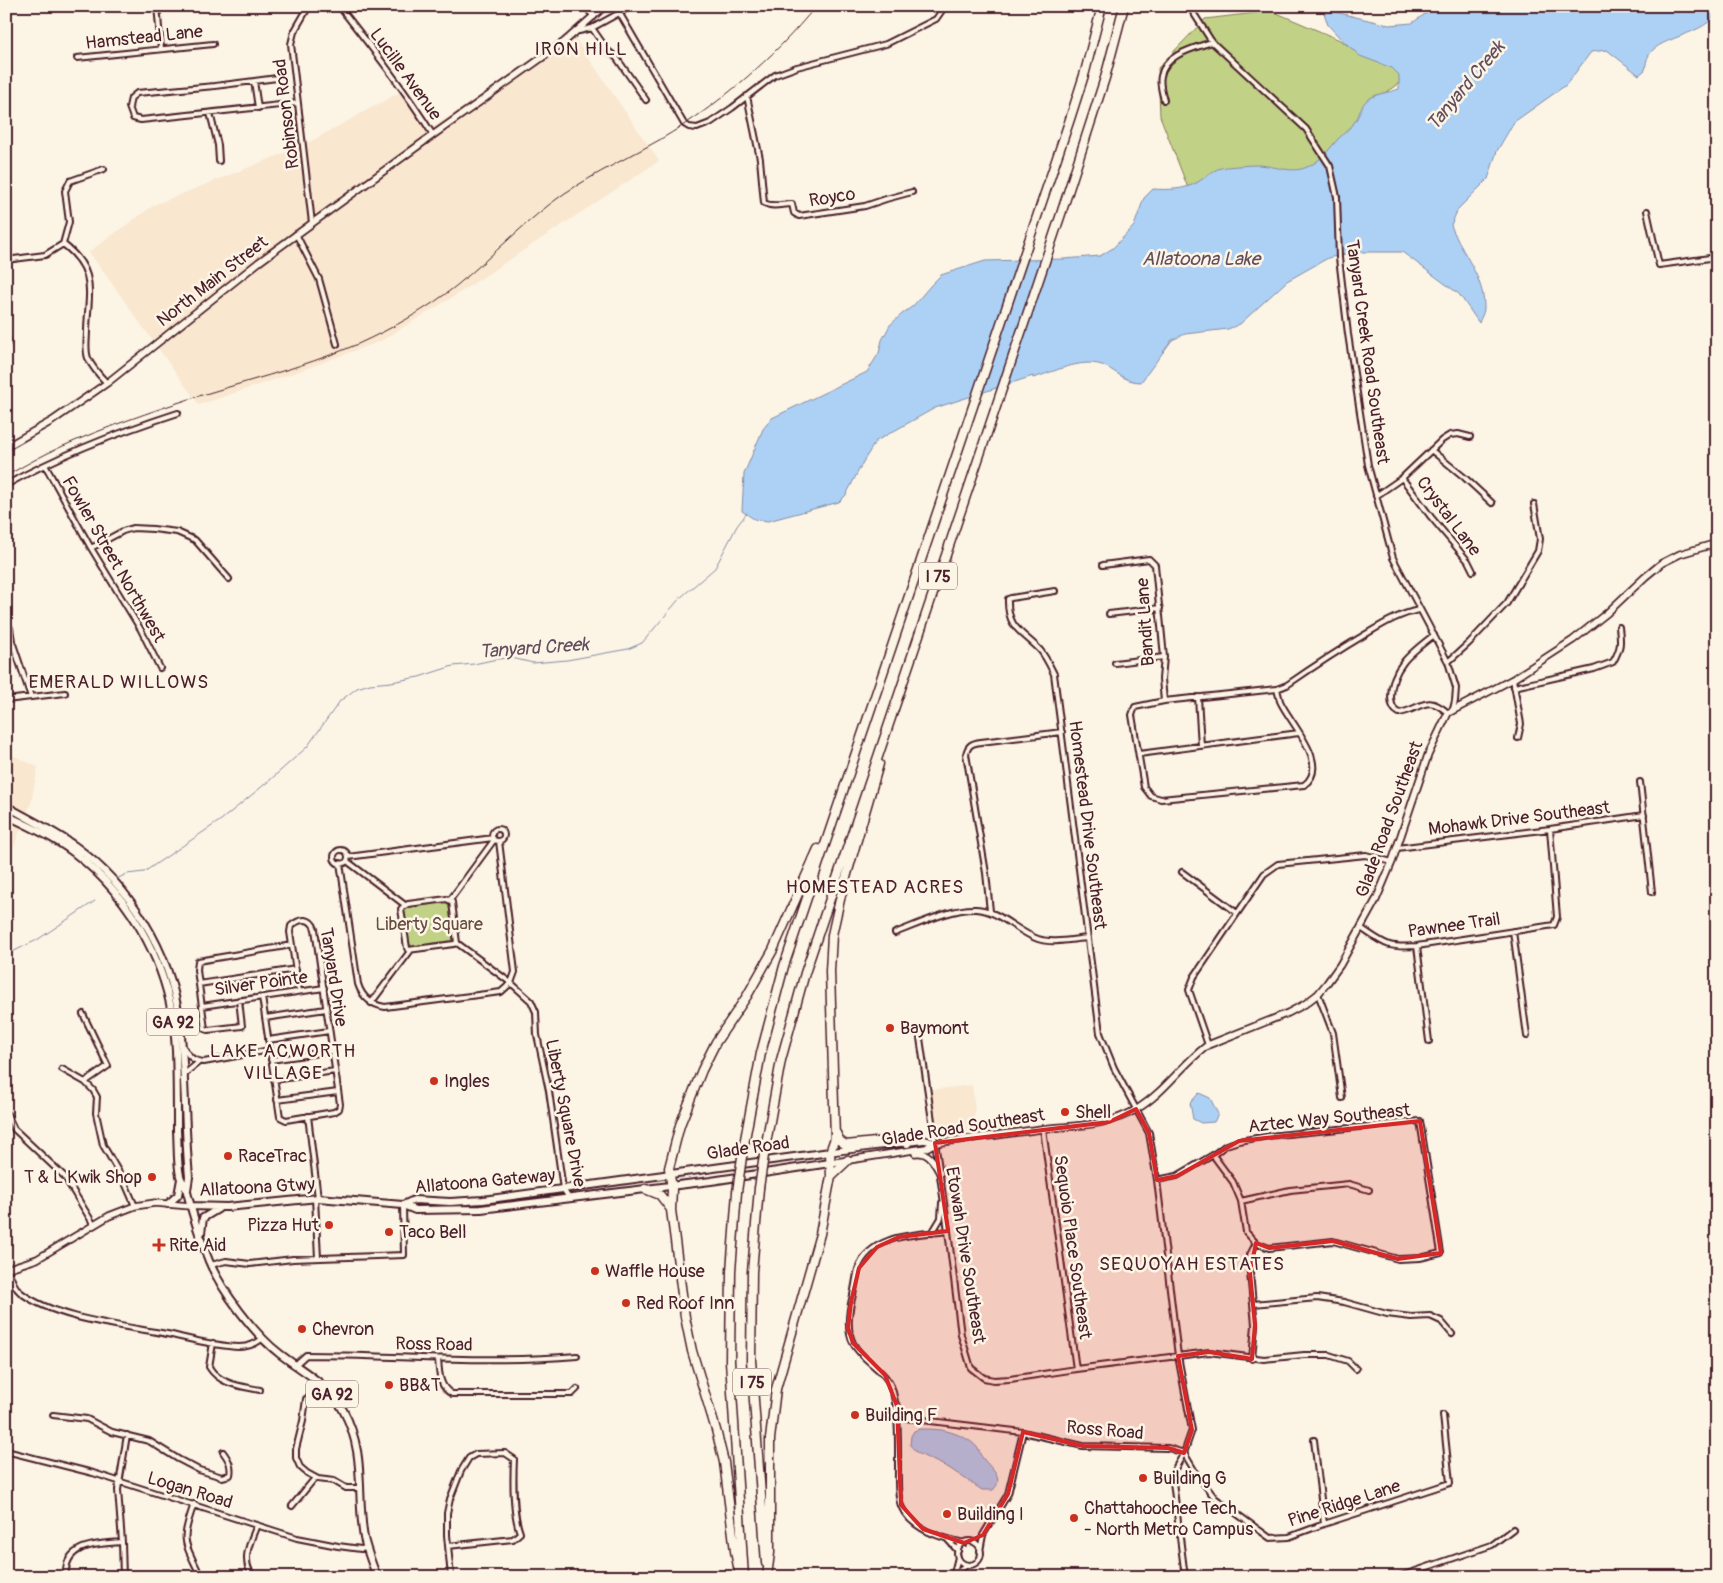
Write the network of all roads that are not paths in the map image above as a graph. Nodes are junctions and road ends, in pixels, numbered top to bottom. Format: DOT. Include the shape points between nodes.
graph roads {
  1 [pos="157,6"];
  2 [pos="309,6"];
  3 [pos="339,6"];
  4 [pos="585,6"];
  5 [pos="605,6"];
  6 [pos="632,6"];
  7 [pos="945,6"];
  8 [pos="1102,6"];
  9 [pos="1124,6"];
  10 [pos="1188,6"];
  11 [pos="620,14"];
  12 [pos="594,17"];
  13 [pos="592,28"];
  14 [pos="579,31"];
  15 [pos="1212,42"];
  16 [pos="213,44"];
  17 [pos="161,50"];
  18 [pos="77,58"];
  19 [pos="277,78"];
  20 [pos="254,81"];
  21 [pos="747,96"];
  22 [pos="646,100"];
  23 [pos="1164,100"];
  24 [pos="298,103"];
  25 [pos="258,108"];
  26 [pos="210,113"];
  27 [pos="433,135"];
  28 [pos="219,161"];
  29 [pos="104,169"];
  30 [pos="912,192"];
  31 [pos="1647,211"];
  32 [pos="312,222"];
  33 [pos="296,234"];
  34 [pos="63,244"];
  35 [pos="1717,257"];
  36 [pos="6,260"];
  37 [pos="6,335"];
  38 [pos="337,344"];
  39 [pos="6,346"];
  40 [pos="106,383"];
  41 [pos="178,413"];
  42 [pos="1470,437"];
  43 [pos="6,446"];
  44 [pos="1431,450"];
  45 [pos="44,464"];
  46 [pos="1402,478"];
  47 [pos="6,485"];
  48 [pos="1376,496"];
  49 [pos="1492,503"];
  50 [pos="1534,504"];
  51 [pos="1717,543"];
  52 [pos="91,548"];
  53 [pos="1104,564"];
  54 [pos="1472,571"];
  55 [pos="229,579"];
  56 [pos="1055,591"];
  57 [pos="1160,608"];
  58 [pos="1419,610"];
  59 [pos="1109,614"];
  60 [pos="1618,627"];
  61 [pos="10,628"];
  62 [pos="1434,635"];
  63 [pos="1164,657"];
  64 [pos="1448,662"];
  65 [pos="1115,663"];
  66 [pos="160,668"];
  67 [pos="1513,679"];
  68 [pos="1514,687"];
  69 [pos="1277,689"];
  70 [pos="65,693"];
  71 [pos="31,697"];
  72 [pos="1198,697"];
  73 [pos="6,700"];
  74 [pos="1164,701"];
  75 [pos="1450,711"];
  76 [pos="886,730"];
  77 [pos="1062,732"];
  78 [pos="1299,733"];
  79 [pos="1518,738"];
  80 [pos="1201,746"];
  81 [pos="1138,754"];
  82 [pos="1640,782"];
  83 [pos="6,806"];
  84 [pos="6,815"];
  85 [pos="1644,816"];
  86 [pos="831,825"];
  87 [pos="1550,829"];
  88 [pos="495,840"];
  89 [pos="1397,848"];
  90 [pos="347,859"];
  91 [pos="1392,862"];
  92 [pos="91,863"];
  93 [pos="340,864"];
  94 [pos="1182,872"];
  95 [pos="1652,892"];
  96 [pos="450,900"];
  97 [pos="130,905"];
  98 [pos="405,905"];
  99 [pos="990,911"];
  100 [pos="1237,913"];
  101 [pos="1361,928"];
  102 [pos="1513,931"];
  103 [pos="895,932"];
  104 [pos="1088,938"];
  105 [pos="457,943"];
  106 [pos="292,945"];
  107 [pos="1417,946"];
  108 [pos="411,950"];
  109 [pos="296,969"];
  110 [pos="511,983"];
  111 [pos="199,984"];
  112 [pos="324,988"];
  113 [pos="299,991"];
  114 [pos="1318,994"];
  115 [pos="262,997"];
  116 [pos="238,1000"];
  117 [pos="371,1003"];
  118 [pos="202,1006"];
  119 [pos="326,1010"];
  120 [pos="83,1014"];
  121 [pos="265,1018"];
  122 [pos="329,1031"];
  123 [pos="1526,1036"];
  124 [pos="920,1038"];
  125 [pos="268,1040"];
  126 [pos="1429,1041"];
  127 [pos="182,1044"];
  128 [pos="1208,1046"];
  129 [pos="270,1050"];
  130 [pos="332,1051"];
  131 [pos="271,1060"];
  132 [pos="199,1062"];
  133 [pos="62,1069"];
  134 [pos="335,1071"];
  135 [pos="184,1078"];
  136 [pos="274,1080"];
  137 [pos="85,1082"];
  138 [pos="338,1092"];
  139 [pos="1342,1098"];
  140 [pos="277,1100"];
  141 [pos="1136,1109"];
  142 [pos="7,1114"];
  143 [pos="308,1116"];
  144 [pos="1043,1129"];
  145 [pos="835,1132"];
  146 [pos="907,1142"];
  147 [pos="935,1143"];
  148 [pos="830,1152"];
  149 [pos="1213,1155"];
  150 [pos="858,1159"];
  151 [pos="848,1160"];
  152 [pos="830,1163"];
  153 [pos="811,1166"];
  154 [pos="940,1173"];
  155 [pos="670,1175"];
  156 [pos="831,1176"];
  157 [pos="181,1178"];
  158 [pos="1157,1180"];
  159 [pos="672,1186"];
  160 [pos="563,1189"];
  161 [pos="645,1189"];
  162 [pos="187,1190"];
  163 [pos="1369,1190"];
  164 [pos="942,1194"];
  165 [pos="317,1198"];
  166 [pos="568,1198"];
  167 [pos="1241,1201"];
  168 [pos="168,1204"];
  169 [pos="403,1205"];
  170 [pos="135,1206"];
  171 [pos="190,1206"];
  172 [pos="224,1207"];
  173 [pos="671,1210"];
  174 [pos="94,1225"];
  175 [pos="948,1231"];
  176 [pos="932,1233"];
  177 [pos="201,1239"];
  178 [pos="1256,1243"];
  179 [pos="318,1258"];
  180 [pos="211,1265"];
  181 [pos="7,1269"];
  182 [pos="1253,1304"];
  183 [pos="1452,1334"];
  184 [pos="264,1338"];
  185 [pos="212,1344"];
  186 [pos="577,1356"];
  187 [pos="1178,1356"];
  188 [pos="438,1358"];
  189 [pos="1252,1359"];
  190 [pos="295,1365"];
  191 [pos="1076,1369"];
  192 [pos="1356,1369"];
  193 [pos="577,1389"];
  194 [pos="260,1390"];
  195 [pos="306,1399"];
  196 [pos="895,1403"];
  197 [pos="53,1415"];
  198 [pos="1443,1415"];
  199 [pos="898,1418"];
  200 [pos="909,1419"];
  201 [pos="1023,1432"];
  202 [pos="127,1435"];
  203 [pos="1314,1440"];
  204 [pos="6,1451"];
  205 [pos="223,1452"];
  206 [pos="1184,1453"];
  207 [pos="315,1478"];
  208 [pos="118,1482"];
  209 [pos="361,1488"];
  210 [pos="194,1504"];
  211 [pos="292,1506"];
  212 [pos="1324,1524"];
  213 [pos="256,1525"];
  214 [pos="1513,1529"];
  215 [pos="983,1535"];
  216 [pos="948,1540"];
  217 [pos="122,1542"];
  218 [pos="964,1542"];
  219 [pos="971,1542"];
  220 [pos="448,1546"];
  221 [pos="367,1548"];
  222 [pos="958,1551"];
  223 [pos="980,1551"];
  224 [pos="958,1556"];
  225 [pos="968,1565"];
  226 [pos="954,1575"];
  227 [pos="767,1576"];
  228 [pos="66,1577"];
  229 [pos="123,1577"];
  230 [pos="201,1577"];
  231 [pos="254,1577"];
  232 [pos="377,1577"];
  233 [pos="451,1577"];
  234 [pos="740,1577"];
  235 [pos="744,1577"];
  236 [pos="1185,1577"];
  237 [pos="1398,1577"];
  1 -- 17 [label="street"];
  2 -- 24 [label="street, Robinson Road" via="291,44"];
  3 -- 27 [label="street, Lucille Avenue" via="388,68"];
  4 -- 12 [label="street"];
  5 -- 12 [label="street, North Main Street"];
  6 -- 11 [label="street"];
  7 -- 21 [label="street" via="936,19 886,44 775,75"];
  8 -- 86 [label="highway, I 75" via="1070,119"];
  9 -- 76 [label="highway, I 75" via="1105,78 1064,205"];
  10 -- 15 [label="street, Tanyard Creek Road Southeast"];
  11 -- 13 [label="street"];
  11 -- 21 [label="street" via="680,118 689,127 710,123"];
  12 -- 14 [label="street, North Main Street"];
  13 -- 14 [label="street"];
  13 -- 22 [label="street"];
  14 -- 27 [label="street, North Main Street"];
  15 -- 23 [label="street" via="1186,51 1164,68 1160,83"];
  15 -- 48 [label="street, Tanyard Creek Road Southeast" via="1306,130 1330,166 1337,196 1339,258 1348,334 1368,465"];
  16 -- 17 [label="street, Hamstead Lane"];
  17 -- 18 [label="street, Hamstead Lane"];
  19 -- 20 [label="street"];
  20 -- 25 [label="street"];
  20 -- 26 [label="street" via="137,94 131,98 129,107 133,118 141,120"];
  21 -- 30 [label="street, Royco" via="760,159 764,203 777,206 792,204 794,213 799,216 865,206"];
  24 -- 25 [label="street"];
  24 -- 32 [label="street, Robinson Road"];
  25 -- 26 [label="street"];
  26 -- 28 [label="street"];
  27 -- 32 [label="street, North Main Street"];
  29 -- 34 [label="street" via="70,181 65,191 69,222"];
  31 -- 35 [label="street" via="1659,265"];
  32 -- 33 [label="street, North Main Street"];
  33 -- 38 [label="street" via="319,279"];
  33 -- 40 [label="street, North Main Street"];
  34 -- 36 [label="street" via="45,255"];
  34 -- 40 [label="street" via="86,268 88,358"];
  37 -- 39 [label="street"];
  40 -- 43 [label="street, North Main Street" via="52,421"];
  41 -- 45 [label="street" via="121,432"];
  42 -- 44 [label="street" via="1450,435"];
  44 -- 46 [label="street"];
  44 -- 49 [label="street"];
  45 -- 47 [label="street"];
  45 -- 52 [label="street, Fowler Street Northwest"];
  46 -- 48 [label="street"];
  46 -- 54 [label="street, Crystal Lane" via="1468,561"];
  48 -- 58 [label="street, Tanyard Creek Road Southeast" via="1393,558"];
  50 -- 64 [label="street" via="1540,539 1538,551 1507,603"];
  51 -- 67 [label="street" via="1662,563 1590,628"];
  52 -- 55 [label="street" via="133,528 177,532 195,540"];
  52 -- 66 [label="street, Fowler Street Northwest"];
  53 -- 57 [label="street, Bandit Lane" via="1149,558 1155,565"];
  56 -- 77 [label="street, Homestead Drive Southeast" via="1011,598 1008,606 1017,630 1040,650 1054,674"];
  57 -- 59 [label="street"];
  57 -- 63 [label="street, Bandit Lane"];
  58 -- 62 [label="street, Tanyard Creek Road Southeast"];
  58 -- 69 [label="street" via="1392,618"];
  60 -- 68 [label="street" via="1621,644 1613,662"];
  61 -- 71 [label="street"];
  62 -- 64 [label="street, Tanyard Creek Road Southeast"];
  62 -- 75 [label="street" via="1406,658 1397,670 1391,684 1391,700 1399,714 1432,702"];
  63 -- 65 [label="street"];
  63 -- 74 [label="street, Bandit Lane"];
  64 -- 75 [label="street, Tanyard Creek Road Southeast" via="1456,688"];
  67 -- 68 [label="street"];
  67 -- 75 [label="street"];
  68 -- 79 [label="street" via="1521,724"];
  69 -- 72 [label="street"];
  69 -- 78 [label="street" via="1280,701"];
  70 -- 71 [label="street"];
  71 -- 73 [label="street"];
  72 -- 74 [label="street"];
  72 -- 80 [label="street"];
  74 -- 81 [label="street" via="1140,704 1134,709 1132,715"];
  75 -- 89 [label="street, Glade Road Southeast" via="1428,754"];
  76 -- 145 [label="highway" via="876,778 832,935 830,971"];
  76 -- 227 [label="highway, I 75, bridge" via="804,973 781,1060 759,1188 752,1272 751,1360"];
  77 -- 99 [label="street" via="980,742 967,748"];
  77 -- 104 [label="street, Homestead Drive Southeast"];
  78 -- 80 [label="street"];
  78 -- 81 [label="street" via="1311,752 1314,764 1311,777 1304,784 1154,798 1144,788"];
  80 -- 81 [label="street"];
  82 -- 85 [label="street"];
  83 -- 92 [label="main road" via="57,835"];
  84 -- 92 [label="main road, GA 92"];
  85 -- 87 [label="street, Mohawk Drive Southeast"];
  85 -- 95 [label="street"];
  86 -- 155 [label="highway" via="770,956 708,1056 680,1125"];
  86 -- 235 [label="highway, I 75, bridge" via="773,1005 761,1053 737,1192 731,1271 730,1361"];
  87 -- 89 [label="street, Mohawk Drive Southeast"];
  87 -- 102 [label="street, Pawnee Trail" via="1557,917 1554,924"];
  88 -- 90 [label="street"];
  88 -- 96 [label="street"];
  88 -- 110 [label="street" via="516,972"];
  89 -- 91 [label="street, Glade Road Southeast"];
  90 -- 93 [label="street"];
  90 -- 93 [label="street" via="344,850 337,851 335,860"];
  90 -- 98 [label="street"];
  91 -- 100 [label="street" via="1366,855 1278,864 1264,874"];
  91 -- 101 [label="street, Glade Road Southeast"];
  92 -- 97 [label="main road, GA 92"];
  93 -- 117 [label="street" via="358,984 363,996"];
  94 -- 100 [label="street"];
  96 -- 98 [label="street"];
  96 -- 105 [label="street"];
  97 -- 127 [label="main road" via="151,933 166,965 176,999"];
  97 -- 157 [label="main road, GA 92" via="163,976 170,1003 176,1048"];
  98 -- 108 [label="street" via="401,909 406,948"];
  99 -- 103 [label="street" via="952,912"];
  99 -- 104 [label="street" via="1039,940"];
  100 -- 128 [label="street" via="1194,977 1189,990"];
  101 -- 107 [label="street, Pawnee Trail" via="1385,944"];
  101 -- 114 [label="street, Glade Road Southeast" via="1340,965"];
  102 -- 107 [label="street, Pawnee Trail"];
  102 -- 123 [label="street"];
  104 -- 141 [label="street, Homestead Drive Southeast" via="1100,1033"];
  105 -- 108 [label="street"];
  105 -- 110 [label="street, Liberty Square Drive"];
  106 -- 109 [label="street"];
  106 -- 111 [label="street" via="198,961"];
  106 -- 112 [label="street, Tanyard Drive" via="291,926 299,920 312,922"];
  107 -- 126 [label="street"];
  108 -- 117 [label="street"];
  109 -- 111 [label="street"];
  109 -- 113 [label="street"];
  110 -- 117 [label="street" via="501,992 487,994 385,1007"];
  110 -- 160 [label="street, Liberty Square Drive" via="532,1002 536,1012 538,1042"];
  111 -- 118 [label="street"];
  112 -- 113 [label="street, Silver Pointe"];
  112 -- 119 [label="street, Tanyard Drive"];
  113 -- 115 [label="street, Silver Pointe"];
  114 -- 128 [label="street, Glade Road Southeast" via="1288,1013"];
  114 -- 139 [label="street" via="1333,1033"];
  115 -- 116 [label="street, Silver Pointe"];
  115 -- 121 [label="street"];
  116 -- 118 [label="street, Silver Pointe"];
  116 -- 118 [label="street" via="242,1026 205,1029"];
  119 -- 121 [label="street"];
  119 -- 122 [label="street, Tanyard Drive"];
  120 -- 137 [label="street" via="108,1066"];
  121 -- 125 [label="street"];
  122 -- 125 [label="street"];
  122 -- 130 [label="street, Tanyard Drive"];
  124 -- 147 [label="street, Etowah Drive Southeast"];
  125 -- 129 [label="street"];
  127 -- 132 [label="street" via="187,1054"];
  127 -- 135 [label="main road, GA 92"];
  128 -- 141 [label="street, Glade Road Southeast" via="1155,1096"];
  129 -- 131 [label="street"];
  129 -- 132 [label="street"];
  130 -- 131 [label="street"];
  130 -- 134 [label="street, Tanyard Drive"];
  131 -- 136 [label="street"];
  132 -- 135 [label="street"];
  133 -- 137 [label="street"];
  134 -- 136 [label="street"];
  134 -- 138 [label="street, Tanyard Drive"];
  135 -- 162 [label="main road, GA 92"];
  136 -- 140 [label="street"];
  137 -- 170 [label="street" via="97,1097 96,1113 103,1145"];
  138 -- 140 [label="street"];
  138 -- 143 [label="street, Tanyard Drive" via="339,1109"];
  140 -- 143 [label="street" via="280,1117 286,1120"];
  141 -- 144 [label="street, Glade Road Southeast" via="1109,1122"];
  141 -- 158 [label="street, Homestead Drive Southeast" via="1149,1133"];
  142 -- 174 [label="street" via="14,1129 64,1176"];
  143 -- 165 [label="street"];
  144 -- 147 [label="street, Glade Road Southeast"];
  144 -- 191 [label="street, Sequoio Place Southeast"];
  145 -- 146 [label="highway" via="846,1145 896,1140"];
  145 -- 148 [label="highway"];
  146 -- 147 [label="street" via="925,1140"];
  146 -- 148 [label="street"];
  147 -- 150 [label="street, Glade Road Southeast" via="926,1148"];
  147 -- 154 [label="street, Etowah Drive Southeast"];
  148 -- 152 [label="highway"];
  148 -- 155 [label="main road, Glade Road"];
  149 -- 158 [label="street, Aztec Way Southeast" via="1177,1176"];
  149 -- 167 [label="street" via="1233,1182"];
  149 -- 178 [label="street, Aztec Way Southeast" via="1226,1145 1248,1139 1420,1121 1440,1253 1398,1259 1333,1242 1268,1248"];
  150 -- 151 [label="street, Glade Road Southeast"];
  150 -- 154 [label="street" via="922,1152"];
  151 -- 152 [label="street, Glade Road Southeast"];
  151 -- 156 [label="highway"];
  152 -- 153 [label="main road, Glade Road Southeast"];
  152 -- 156 [label="highway"];
  153 -- 159 [label="main road, Glade Road"];
  154 -- 164 [label="street, Etowah Drive Southeast"];
  155 -- 159 [label="highway"];
  155 -- 160 [label="main road, Allatoona Gateway"];
  156 -- 227 [label="highway" via="816,1251 776,1389 770,1439"];
  157 -- 162 [label="main road, GA 92"];
  157 -- 168 [label="main road" via="178,1195"];
  158 -- 187 [label="street, Homestead Drive Southeast"];
  159 -- 161 [label="main road, Allatoona Gateway"];
  159 -- 173 [label="highway"];
  160 -- 166 [label="street, Liberty Square Drive"];
  160 -- 169 [label="main road, Allatoona Gateway" via="468,1201 414,1200"];
  161 -- 166 [label="main road, Allatoona Gateway"];
  161 -- 173 [label="highway" via="660,1195"];
  162 -- 171 [label="main road, GA 92"];
  163 -- 167 [label="street" via="1349,1184 1290,1190"];
  164 -- 175 [label="street, Etowah Drive Southeast"];
  164 -- 176 [label="street" via="941,1218"];
  165 -- 169 [label="main road, Allatoona Gtwy"];
  165 -- 172 [label="main road, Allatoona Gtwy"];
  165 -- 179 [label="street"];
  166 -- 169 [label="main road, Allatoona Gateway" via="445,1211 415,1210"];
  167 -- 178 [label="street" via="1246,1232"];
  168 -- 170 [label="street, Allatoona Gtwy"];
  168 -- 171 [label="street, Allatoona Gtwy"];
  169 -- 179 [label="street" via="404,1255"];
  170 -- 174 [label="street, Allatoona Gtwy"];
  171 -- 172 [label="main road, Allatoona Gtwy"];
  171 -- 177 [label="main road, GA 92"];
  172 -- 177 [label="main road" via="203,1218"];
  173 -- 234 [label="highway" via="685,1318 724,1462"];
  174 -- 181 [label="street, Allatoona Gtwy" via="37,1258"];
  175 -- 176 [label="street"];
  175 -- 191 [label="street, Etowah Drive Southeast" via="961,1335 971,1368 984,1378 994,1380"];
  176 -- 196 [label="street" via="886,1241 866,1256 858,1268 848,1328 862,1357 885,1375"];
  177 -- 180 [label="main road, GA 92"];
  178 -- 182 [label="street" via="1250,1255"];
  179 -- 180 [label="street" via="250,1264 226,1261"];
  180 -- 184 [label="main road, GA 92" via="236,1304"];
  181 -- 185 [label="street" via="18,1291 64,1313"];
  182 -- 183 [label="street" via="1317,1298 1387,1314 1430,1316"];
  182 -- 189 [label="street"];
  184 -- 185 [label="street" via="244,1347"];
  184 -- 190 [label="main road, GA 92"];
  185 -- 194 [label="street" via="209,1367 221,1381"];
  186 -- 188 [label="street, Ross Road"];
  187 -- 189 [label="street, Etowah Drive Southeast" via="1209,1352"];
  187 -- 191 [label="street, Etowah Drive Southeast"];
  187 -- 206 [label="street, Homestead Drive Southeast" via="1192,1430"];
  188 -- 190 [label="street, Ross Road" via="306,1355"];
  188 -- 193 [label="street" via="442,1384 452,1394 572,1394"];
  189 -- 192 [label="street, Etowah Drive Southeast" via="1329,1355 1348,1362"];
  190 -- 209 [label="main road, GA 92" via="328,1391 343,1409 359,1455"];
  195 -- 207 [label="street" via="296,1453 300,1466"];
  196 -- 199 [label="street"];
  196 -- 200 [label="street"];
  197 -- 202 [label="street" via="87,1418 112,1432"];
  198 -- 212 [label="street, Pine Ridge Lane" via="1450,1483"];
  199 -- 200 [label="street, Ross Road"];
  199 -- 216 [label="street" via="901,1505 908,1518"];
  200 -- 201 [label="street, Ross Road"];
  201 -- 206 [label="street, Ross Road" via="1083,1446 1168,1448"];
  201 -- 215 [label="street" via="1008,1494"];
  202 -- 205 [label="street" via="149,1441 186,1464 226,1478 231,1468"];
  202 -- 208 [label="street"];
  203 -- 212 [label="street"];
  204 -- 208 [label="street, Logan Road" via="93,1472"];
  206 -- 212 [label="street, Pine Ridge Lane" via="1215,1498 1270,1538 1289,1537"];
  206 -- 236 [label="street, Homestead Drive Southeast" via="1172,1474"];
  207 -- 209 [label="street" via="334,1481 346,1488"];
  207 -- 211 [label="street"];
  208 -- 210 [label="street, Logan Road"];
  208 -- 217 [label="street"];
  209 -- 221 [label="main road, GA 92"];
  210 -- 213 [label="street, Logan Road"];
  210 -- 230 [label="street" via="185,1529 185,1540"];
  213 -- 221 [label="street, Logan Road" via="312,1542"];
  213 -- 231 [label="street" via="246,1557 247,1568"];
  214 -- 237 [label="street" via="1492,1545"];
  215 -- 219 [label="street"];
  215 -- 223 [label="street"];
  216 -- 218 [label="street"];
  216 -- 222 [label="street"];
  217 -- 228 [label="street" via="81,1548 69,1560"];
  217 -- 229 [label="street"];
  218 -- 219 [label="street"];
  218 -- 222 [label="street"];
  219 -- 223 [label="street"];
  220 -- 220 [label="street" via="448,1505 466,1462 476,1454 505,1453 514,1458 513,1478 520,1533 513,1539"];
  220 -- 233 [label="street"];
  221 -- 232 [label="main road, GA 92"];
  222 -- 224 [label="street"];
  223 -- 225 [label="street" via="978,1560"];
  224 -- 225 [label="street"];
  224 -- 226 [label="street"];
  225 -- 226 [label="street"];
}
